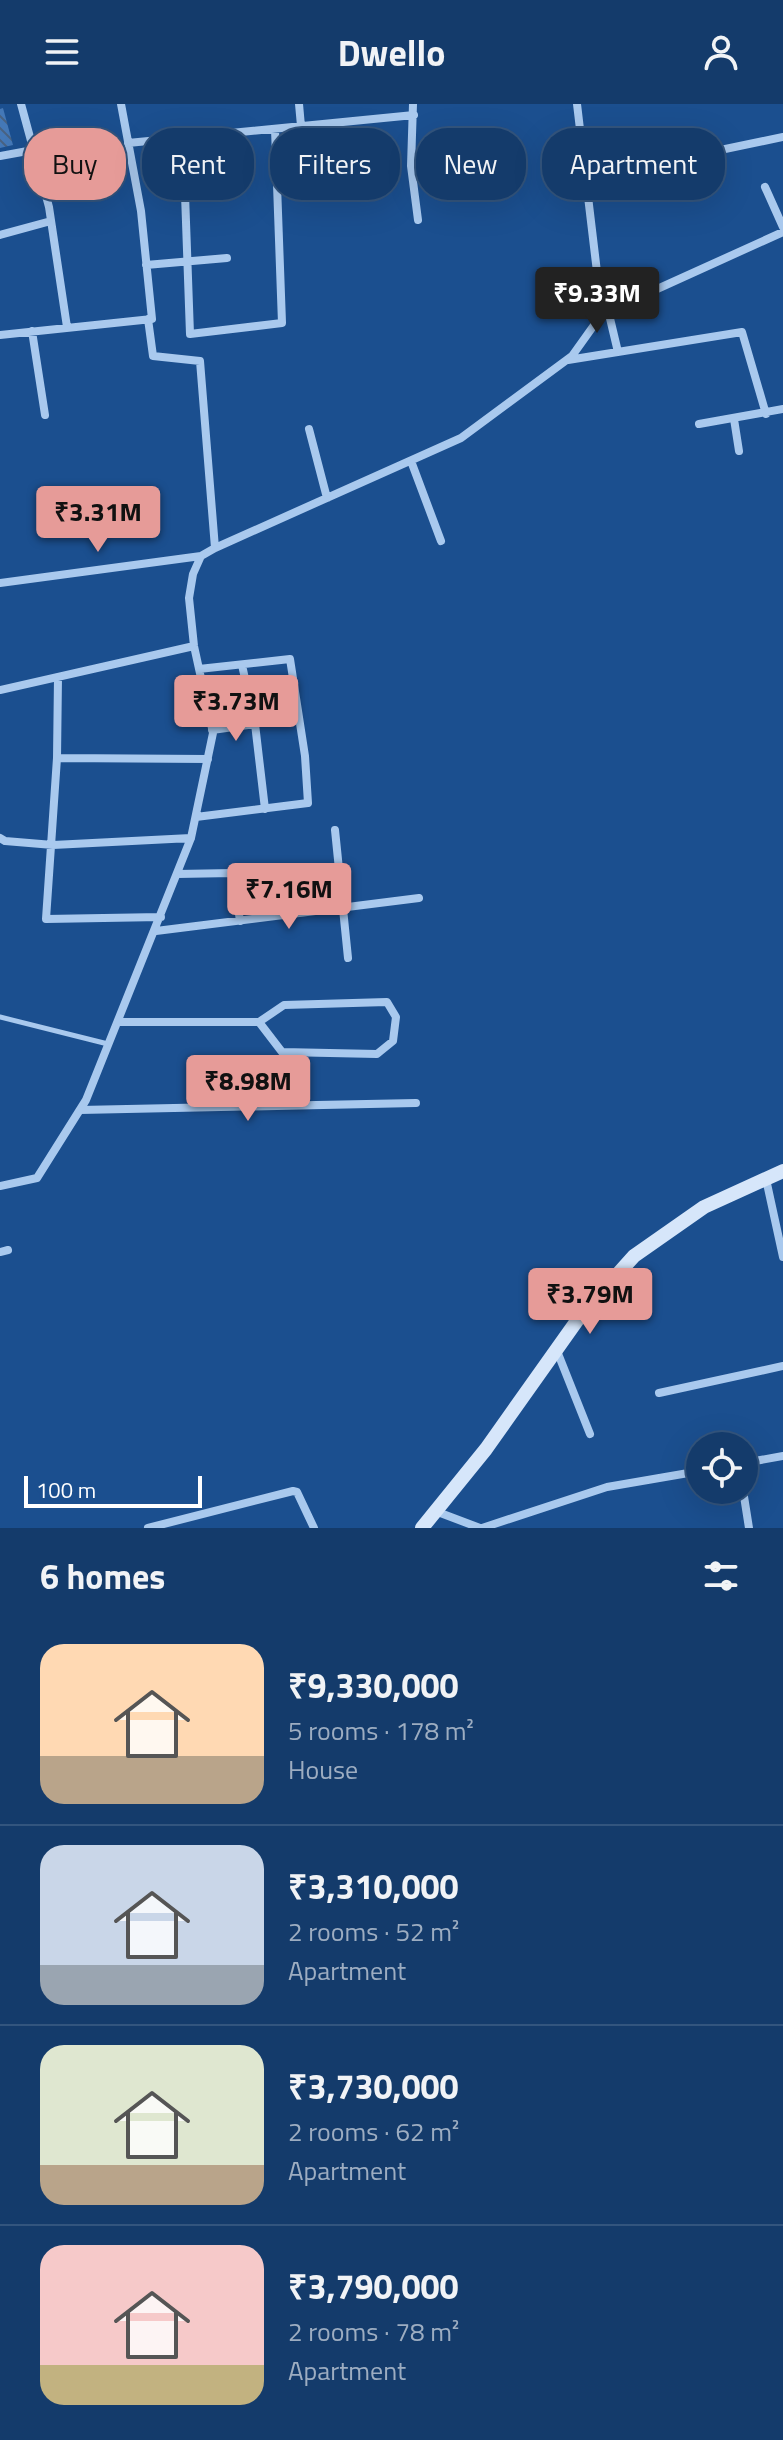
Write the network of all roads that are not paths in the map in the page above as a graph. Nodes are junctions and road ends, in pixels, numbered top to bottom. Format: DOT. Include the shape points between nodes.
graph roads {
  1 [pos="21,104"];
  2 [pos="121,104"];
  3 [pos="299,104"];
  4 [pos="413,104"];
  5 [pos="577,104"];
  6 [pos="414,115"];
  7 [pos="301,126"];
  8 [pos="27,128"];
  9 [pos="284,128"];
  10 [pos="270,129"];
  11 [pos="783,137"];
  12 [pos="128,143"];
  13 [pos="725,149"];
  14 [pos="24,152"];
  15 [pos="0,156"];
  16 [pos="765,187"];
  17 [pos="46,200"];
  18 [pos="185,200"];
  19 [pos="278,200"];
  20 [pos="418,220"];
  21 [pos="51,221"];
  22 [pos="783,229"];
  23 [pos="0,235"];
  24 [pos="227,258"];
  25 [pos="187,261"];
  26 [pos="146,265"];
  27 [pos="605,312"];
  28 [pos="148,319"];
  29 [pos="67,327"];
  30 [pos="32,331"];
  31 [pos="0,335"];
  32 [pos="618,352"];
  33 [pos="567,360"];
  34 [pos="783,409"];
  35 [pos="766,414"];
  36 [pos="45,415"];
  37 [pos="734,419"];
  38 [pos="699,424"];
  39 [pos="309,429"];
  40 [pos="739,451"];
  41 [pos="411,461"];
  42 [pos="327,498"];
  43 [pos="441,541"];
  44 [pos="215,548"];
  45 [pos="201,556"];
  46 [pos="0,583"];
  47 [pos="194,646"];
  48 [pos="242,665"];
  49 [pos="199,669"];
  50 [pos="58,677"];
  51 [pos="0,690"];
  52 [pos="255,724"];
  53 [pos="212,730"];
  54 [pos="57,758"];
  55 [pos="208,759"];
  56 [pos="265,809"];
  57 [pos="196,817"];
  58 [pos="335,830"];
  59 [pos="0,838"];
  60 [pos="191,838"];
  61 [pos="53,845"];
  62 [pos="177,874"];
  63 [pos="419,898"];
  64 [pos="343,908"];
  65 [pos="161,917"];
  66 [pos="240,921"];
  67 [pos="156,931"];
  68 [pos="348,958"];
  69 [pos="0,1017"];
  70 [pos="118,1022"];
  71 [pos="259,1022"];
  72 [pos="109,1044"];
  73 [pos="416,1103"];
  74 [pos="80,1110"];
  75 [pos="783,1171"];
  76 [pos="766,1179"];
  77 [pos="0,1186"];
  78 [pos="783,1257"];
  79 [pos="556,1350"];
  80 [pos="783,1366"];
  81 [pos="659,1393"];
  82 [pos="590,1434"];
  83 [pos="783,1456"];
  84 [pos="758,1460"];
  85 [pos="686,1473"];
  86 [pos="745,1504"];
  87 [pos="435,1511"];
  88 [pos="148,1528"];
  89 [pos="314,1528"];
  90 [pos="422,1528"];
  91 [pos="481,1528"];
  92 [pos="749,1528"];
  1 -- 8 [label="street"];
  2 -- 12 [label="street"];
  3 -- 7 [label="street"];
  4 -- 6 [label="street"];
  5 -- 27 [label="street"];
  6 -- 7 [label="street"];
  6 -- 20 [label="street" via="411,166"];
  7 -- 9 [label="street"];
  10 -- 12 [label="street"];
  11 -- 13 [label="street"];
  12 -- 26 [label="street"];
  14 -- 15 [label="street"];
  16 -- 22 [label="street"];
  17 -- 21 [label="street"];
  18 -- 25 [label="street"];
  19 -- 25 [label="street" via="282,323 190,334"];
  21 -- 23 [label="street"];
  21 -- 29 [label="street"];
  22 -- 27 [label="street"];
  24 -- 25 [label="street"];
  25 -- 26 [label="street"];
  26 -- 28 [label="street"];
  27 -- 32 [label="street"];
  27 -- 33 [label="street"];
  28 -- 29 [label="street"];
  28 -- 44 [label="street" via="153,356 200,361"];
  29 -- 30 [label="street"];
  30 -- 31 [label="street"];
  30 -- 36 [label="street"];
  32 -- 33 [label="street"];
  32 -- 35 [label="street" via="742,332"];
  33 -- 41 [label="street" via="461,438"];
  34 -- 35 [label="street"];
  35 -- 37 [label="street"];
  37 -- 38 [label="street"];
  37 -- 40 [label="street"];
  39 -- 42 [label="street"];
  41 -- 42 [label="street"];
  41 -- 43 [label="street"];
  42 -- 44 [label="street"];
  44 -- 45 [label="street"];
  45 -- 46 [label="street"];
  45 -- 47 [label="street" via="189,598"];
  47 -- 49 [label="street"];
  47 -- 50 [label="street"];
  48 -- 49 [label="street"];
  48 -- 52 [label="street"];
  48 -- 56 [label="street" via="290,659 295,687 308,803"];
  49 -- 53 [label="street"];
  50 -- 51 [label="street"];
  50 -- 54 [label="street"];
  52 -- 53 [label="street"];
  52 -- 56 [label="street"];
  53 -- 55 [label="street"];
  54 -- 55 [label="street"];
  54 -- 61 [label="street"];
  55 -- 57 [label="street"];
  56 -- 57 [label="street"];
  57 -- 60 [label="street"];
  58 -- 64 [label="street"];
  59 -- 61 [label="street"];
  60 -- 61 [label="street"];
  60 -- 62 [label="street"];
  61 -- 65 [label="street" via="46,919"];
  62 -- 65 [label="street"];
  62 -- 66 [label="street" via="233,873"];
  63 -- 64 [label="street"];
  64 -- 66 [label="street"];
  64 -- 68 [label="street"];
  65 -- 67 [label="street"];
  66 -- 67 [label="street"];
  67 -- 70 [label="street"];
  69 -- 72 [label="lane"];
  70 -- 71 [label="street"];
  70 -- 72 [label="street"];
  71 -- 71 [label="street" via="284,1005 387,1002 396,1017 393,1041 377,1054 282,1052"];
  72 -- 74 [label="street"];
  73 -- 74 [label="street"];
  74 -- 77 [label="street" via="37,1178"];
  75 -- 76 [label="main road"];
  76 -- 78 [label="street"];
  76 -- 79 [label="main road" via="704,1207 634,1256"];
  79 -- 82 [label="street"];
  79 -- 87 [label="main road"];
  80 -- 81 [label="street"];
  83 -- 84 [label="street"];
  85 -- 91 [label="street" via="607,1487"];
  86 -- 92 [label="street"];
  87 -- 90 [label="main road"];
  87 -- 91 [label="street"];
  88 -- 89 [label="street" via="293,1491"];
}
